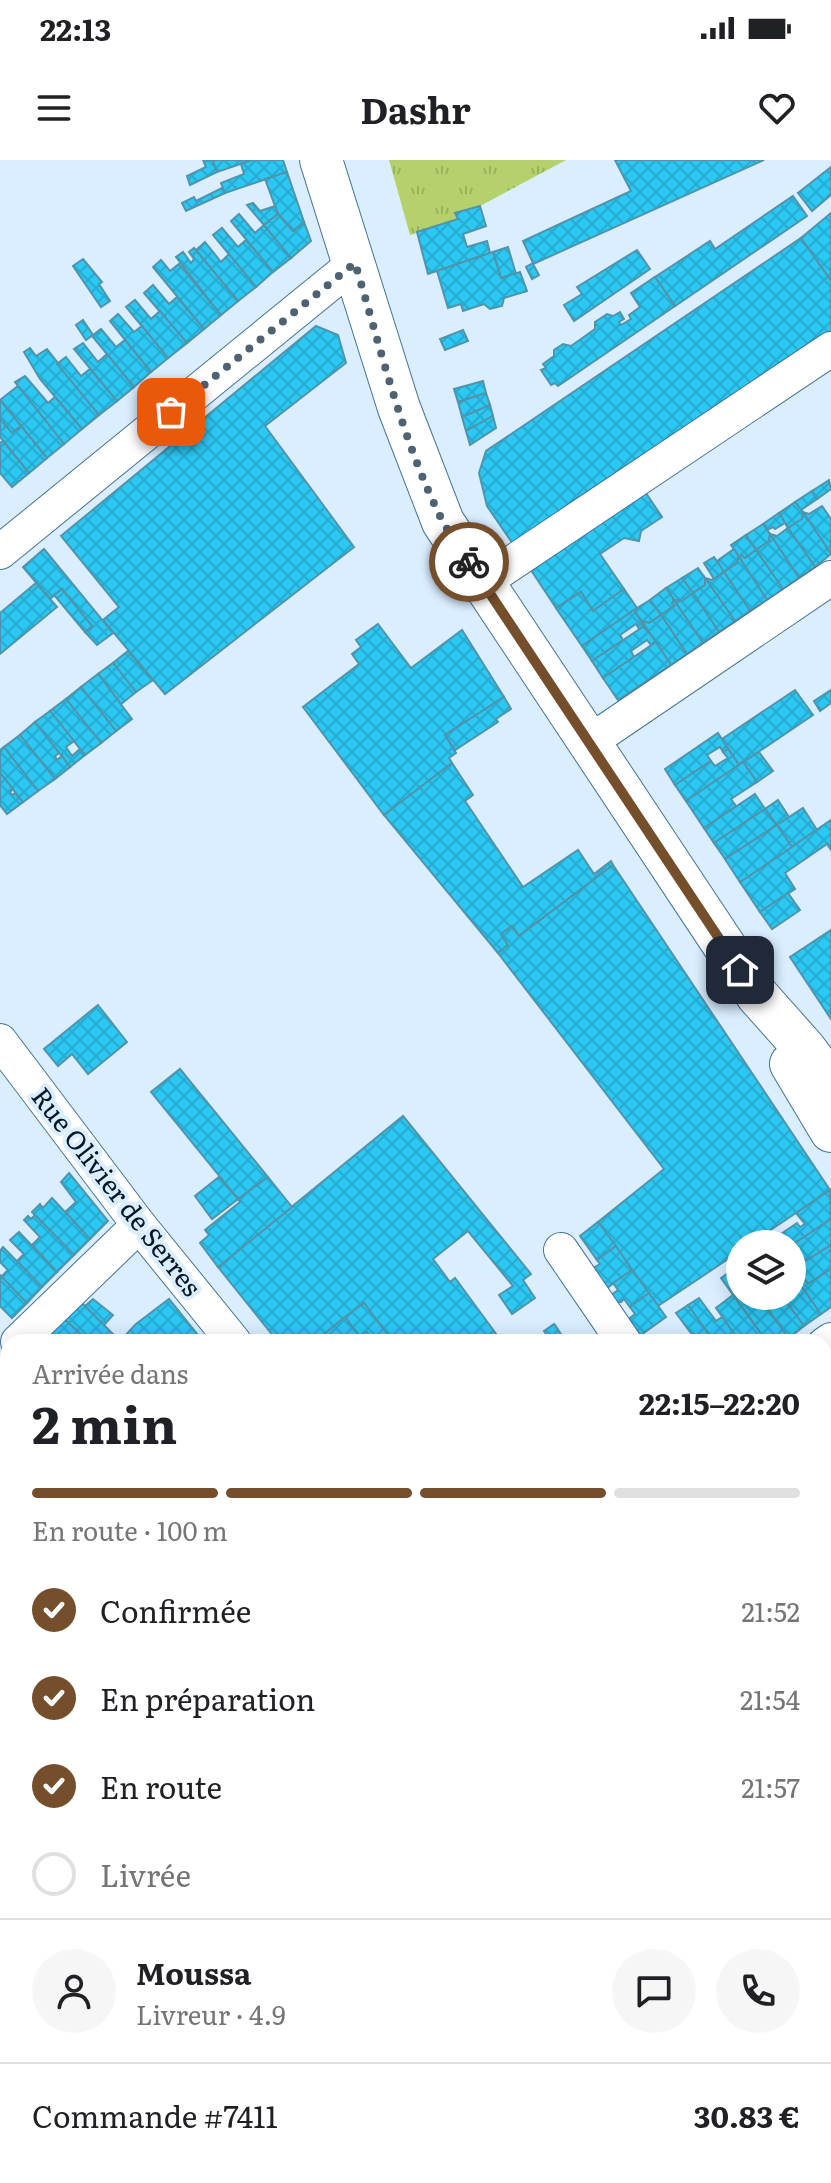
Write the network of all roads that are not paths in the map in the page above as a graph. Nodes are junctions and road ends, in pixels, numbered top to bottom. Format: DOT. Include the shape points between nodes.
graph roads {
  1 [pos="321,160"];
  2 [pos="350,160"];
  3 [pos="355,263"];
  4 [pos="831,349"];
  5 [pos="0,552"];
  6 [pos="474,571"];
  7 [pos="831,578"];
  8 [pos="588,743"];
  9 [pos="757,995"];
  10 [pos="0,1041"];
  11 [pos="831,1084"];
  12 [pos="831,1131"];
  13 [pos="139,1225"];
  14 [pos="561,1250"];
  15 [pos="26,1334"];
  16 [pos="228,1334"];
  17 [pos="619,1334"];
  1 -- 3 [label="main road"];
  2 -- 6 [label="main road" via="448,517"];
  3 -- 5 [label="street"];
  3 -- 6 [label="main road" via="420,466 443,522"];
  4 -- 6 [label="street"];
  6 -- 8 [label="main road"];
  7 -- 8 [label="street"];
  8 -- 9 [label="main road"];
  9 -- 11 [label="main road"];
  9 -- 12 [label="main road"];
  10 -- 13 [label="street, Rue Olivier de Serres"];
  13 -- 15 [label="street"];
  13 -- 16 [label="street, Rue Olivier de Serres"];
  14 -- 17 [label="street"];
}
